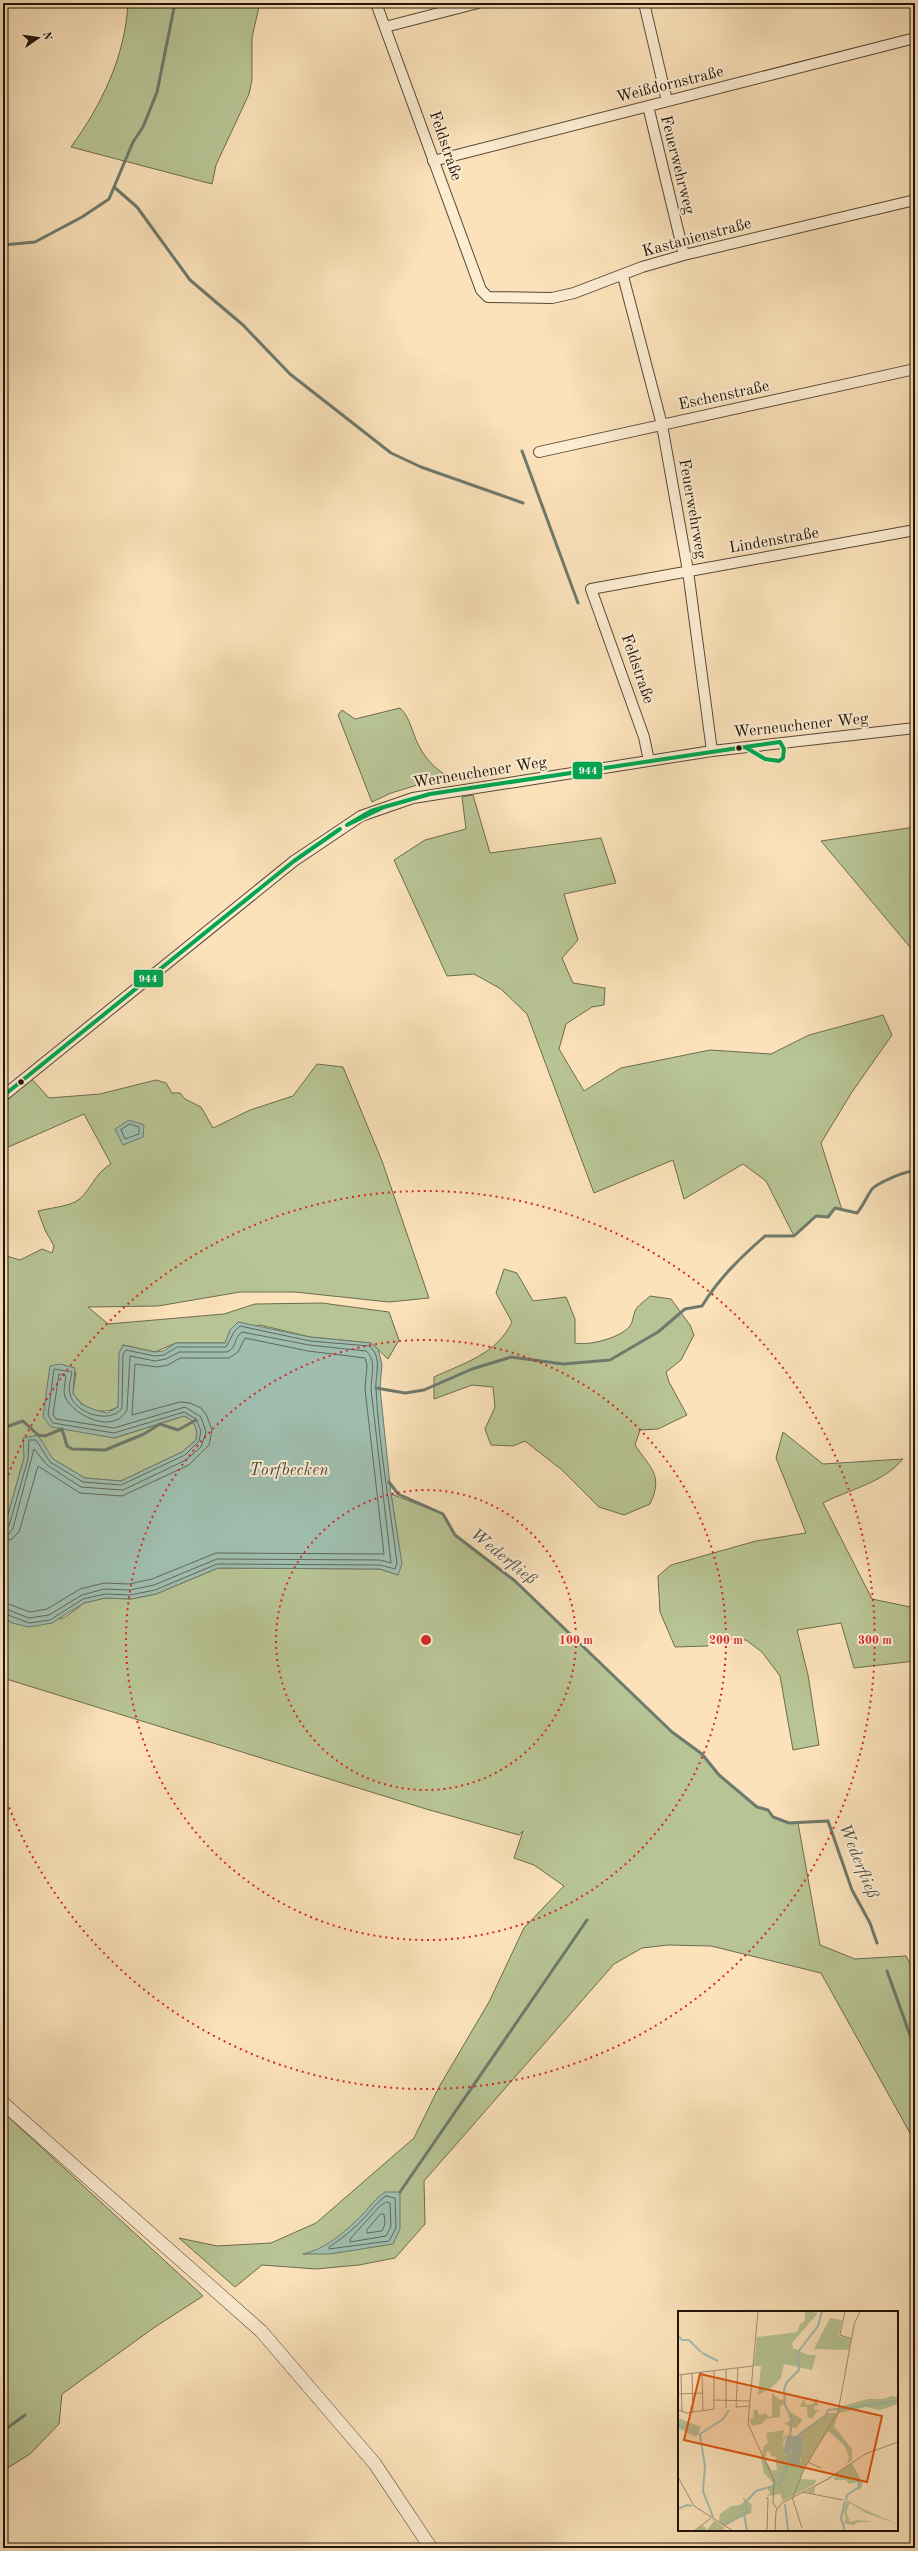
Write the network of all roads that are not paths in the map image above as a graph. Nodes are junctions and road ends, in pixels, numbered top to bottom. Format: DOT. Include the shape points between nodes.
graph roads {
  1 [pos="376,3"];
  2 [pos="478,3"];
  3 [pos="644,3"];
  4 [pos="385,27"];
  5 [pos="915,38"];
  6 [pos="667,101"];
  7 [pos="648,106"];
  8 [pos="433,161"];
  9 [pos="915,200"];
  10 [pos="684,255"];
  11 [pos="623,276"];
  12 [pos="488,297"];
  13 [pos="915,369"];
  14 [pos="662,425"];
  15 [pos="539,452"];
  16 [pos="915,530"];
  17 [pos="688,571"];
  18 [pos="590,589"];
  19 [pos="915,728"];
  20 [pos="712,751"];
  21 [pos="649,761"];
  22 [pos="3,1096"];
  23 [pos="3,2103"];
  24 [pos="431,2548"];
  1 -- 4 [label="street, Feldstraße"];
  2 -- 4 [label="street"];
  3 -- 6 [label="street, Feuerwehrweg"];
  4 -- 8 [label="street, Feldstraße"];
  5 -- 6 [label="street, Weißdornstraße"];
  6 -- 7 [label="street, Weißdornstraße"];
  7 -- 8 [label="street, Weißdornstraße"];
  7 -- 10 [label="street, Feuerwehrweg"];
  8 -- 12 [label="street, Feldstraße" via="481,290"];
  9 -- 10 [label="street, Kastanienstraße"];
  10 -- 11 [label="street, Kastanienstraße" via="642,267"];
  11 -- 12 [label="street, Kastanienstraße" via="552,298"];
  11 -- 14 [label="street, Feuerwehrweg"];
  13 -- 14 [label="street, Eschenstraße"];
  14 -- 15 [label="street, Eschenstraße"];
  14 -- 17 [label="street, Feuerwehrweg"];
  16 -- 17 [label="street, Lindenstraße"];
  17 -- 18 [label="street, Lindenstraße"];
  17 -- 20 [label="street, Feuerwehrweg"];
  18 -- 21 [label="street, Feldstraße" via="644,737"];
  19 -- 20 [label="street, Werneuchener Weg"];
  20 -- 21 [label="street, Werneuchener Weg"];
  21 -- 22 [label="street, Werneuchener Weg" via="430,794 366,814 323,839 294,861"];
  23 -- 24 [label="street" via="261,2331 375,2464"];
}
